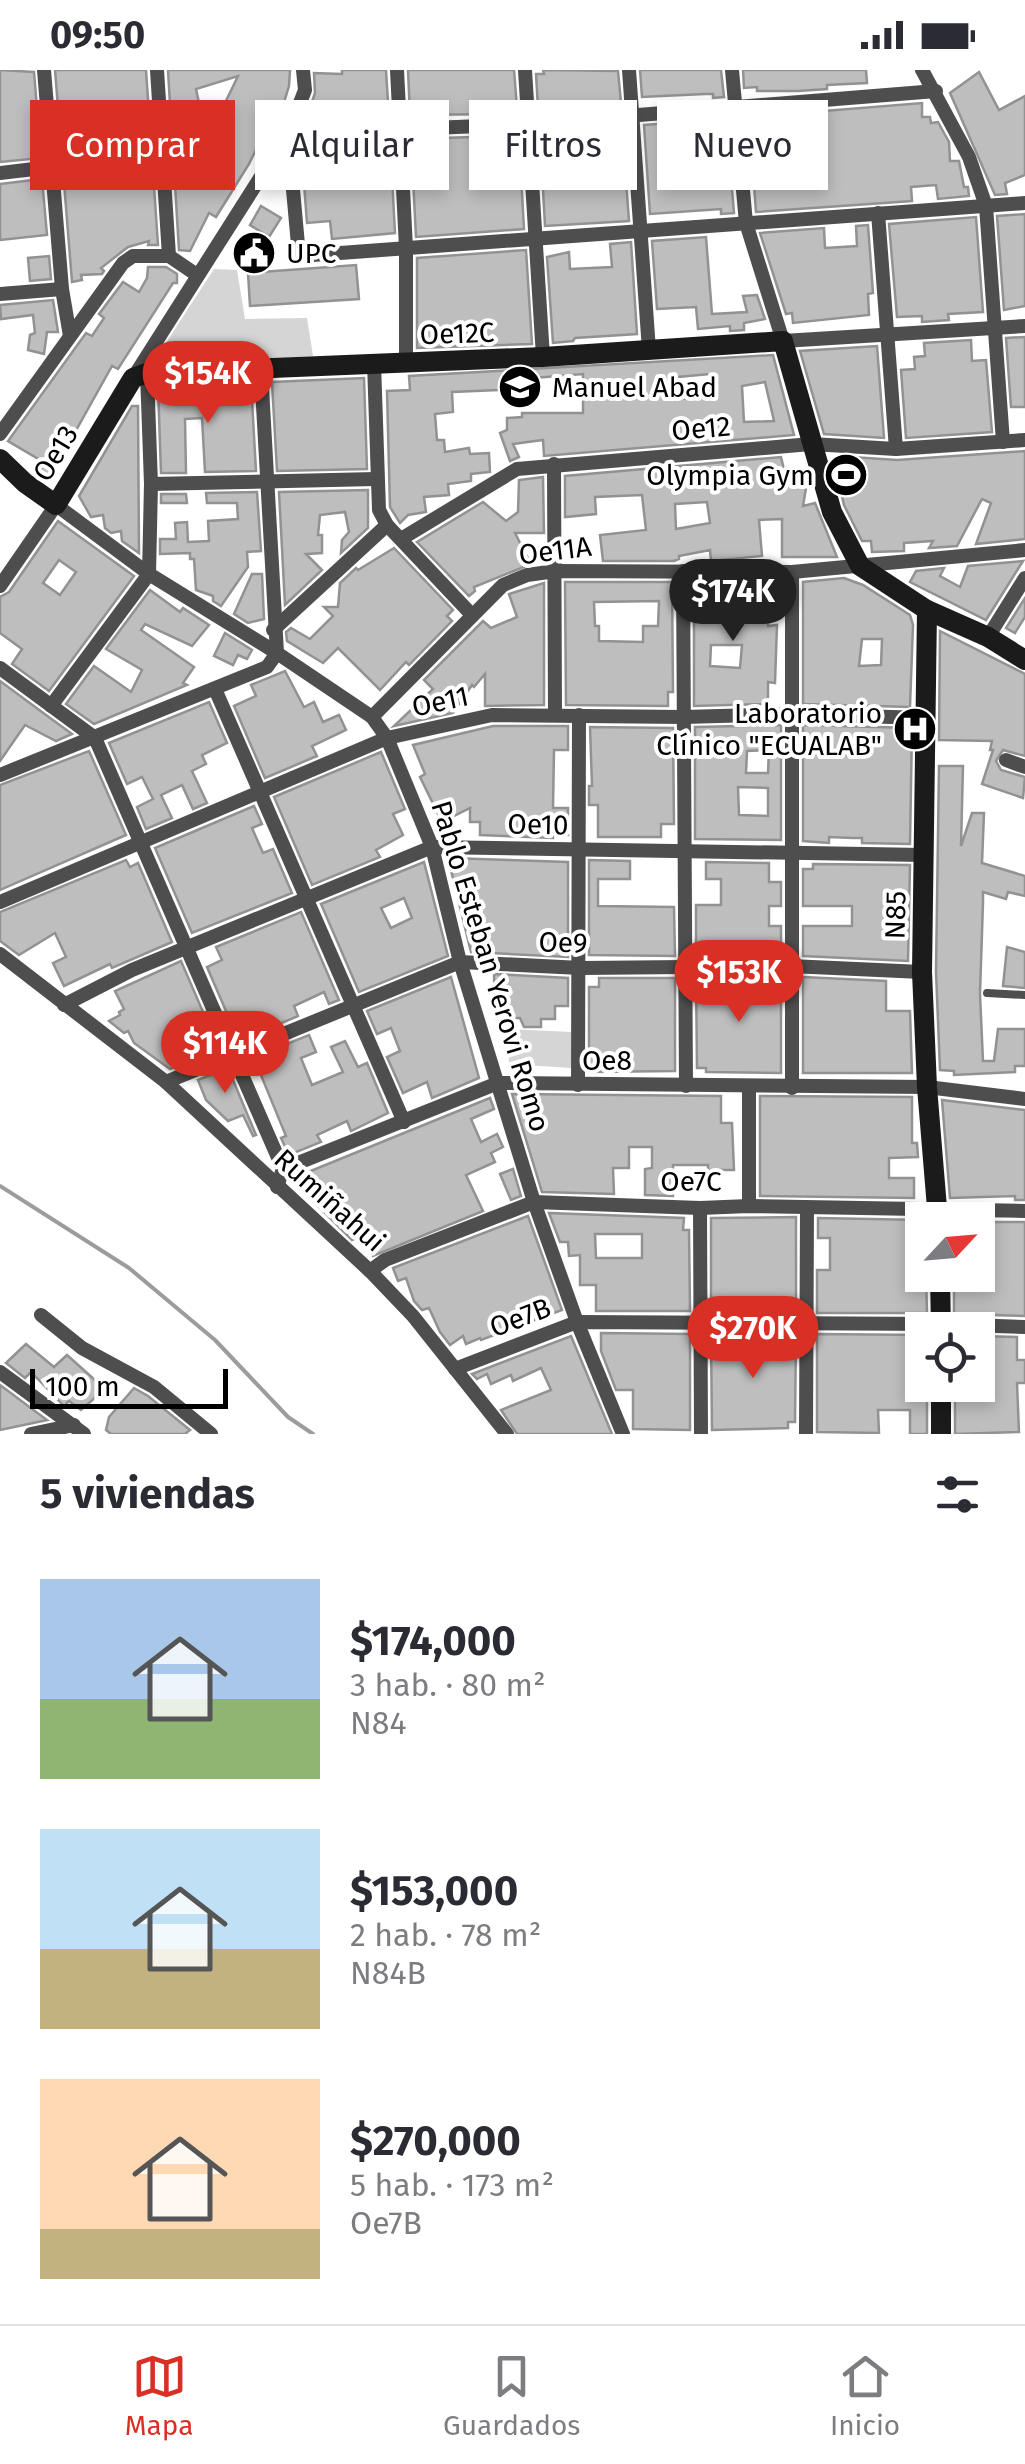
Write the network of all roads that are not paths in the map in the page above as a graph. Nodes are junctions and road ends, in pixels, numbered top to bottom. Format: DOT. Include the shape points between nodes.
graph roads {
  1 [pos="44,70"];
  2 [pos="157,70"];
  3 [pos="303,70"];
  4 [pos="397,70"];
  5 [pos="524,70"];
  6 [pos="629,70"];
  7 [pos="732,70"];
  8 [pos="922,70"];
  9 [pos="936,91"];
  10 [pos="46,100"];
  11 [pos="302,100"];
  12 [pos="398,100"];
  13 [pos="526,100"];
  14 [pos="631,100"];
  15 [pos="734,100"];
  16 [pos="806,100"];
  17 [pos="30,169"];
  18 [pos="0,173"];
  19 [pos="255,185"];
  20 [pos="53,190"];
  21 [pos="293,190"];
  22 [pos="403,190"];
  23 [pos="532,190"];
  24 [pos="636,190"];
  25 [pos="743,190"];
  26 [pos="1025,203"];
  27 [pos="986,206"];
  28 [pos="878,213"];
  29 [pos="746,223"];
  30 [pos="639,232"];
  31 [pos="535,238"];
  32 [pos="406,248"];
  33 [pos="170,256"];
  34 [pos="197,275"];
  35 [pos="62,289"];
  36 [pos="0,294"];
  37 [pos="1025,326"];
  38 [pos="995,328"];
  39 [pos="888,334"];
  40 [pos="70,336"];
  41 [pos="784,341"];
  42 [pos="649,350"];
  43 [pos="543,357"];
  44 [pos="406,362"];
  45 [pos="374,363"];
  46 [pos="261,370"];
  47 [pos="140,376"];
  48 [pos="0,434"];
  49 [pos="1025,440"];
  50 [pos="1003,442"];
  51 [pos="811,444"];
  52 [pos="896,449"];
  53 [pos="0,459"];
  54 [pos="554,464"];
  55 [pos="376,479"];
  56 [pos="266,481"];
  57 [pos="151,484"];
  58 [pos="56,505"];
  59 [pos="387,526"];
  60 [pos="401,539"];
  61 [pos="1025,550"];
  62 [pos="7,565"];
  63 [pos="860,566"];
  64 [pos="556,571"];
  65 [pos="683,571"];
  66 [pos="792,572"];
  67 [pos="149,574"];
  68 [pos="1025,578"];
  69 [pos="0,586"];
  70 [pos="927,610"];
  71 [pos="471,614"];
  72 [pos="274,630"];
  73 [pos="988,637"];
  74 [pos="277,653"];
  75 [pos="1025,660"];
  76 [pos="0,668"];
  77 [pos="214,689"];
  78 [pos="51,706"];
  79 [pos="556,714"];
  80 [pos="791,714"];
  81 [pos="578,715"];
  82 [pos="372,717"];
  83 [pos="684,717"];
  84 [pos="925,718"];
  85 [pos="95,738"];
  86 [pos="386,738"];
  87 [pos="1006,760"];
  88 [pos="1025,768"];
  89 [pos="0,775"];
  90 [pos="260,794"];
  91 [pos="142,843"];
  92 [pos="432,847"];
  93 [pos="578,850"];
  94 [pos="790,852"];
  95 [pos="684,853"];
  96 [pos="924,856"];
  97 [pos="308,900"];
  98 [pos="0,902"];
  99 [pos="188,948"];
  100 [pos="0,954"];
  101 [pos="460,962"];
  102 [pos="790,966"];
  103 [pos="686,967"];
  104 [pos="581,968"];
  105 [pos="922,972"];
  106 [pos="987,993"];
  107 [pos="1025,996"];
  108 [pos="64,1005"];
  109 [pos="353,1006"];
  110 [pos="234,1053"];
  111 [pos="166,1082"];
  112 [pos="498,1084"];
  113 [pos="578,1085"];
  114 [pos="686,1086"];
  115 [pos="927,1086"];
  116 [pos="749,1087"];
  117 [pos="792,1088"];
  118 [pos="1025,1099"];
  119 [pos="404,1122"];
  120 [pos="284,1169"];
  121 [pos="277,1187"];
  122 [pos="534,1202"];
  123 [pos="937,1202"];
  124 [pos="749,1206"];
  125 [pos="700,1208"];
  126 [pos="807,1208"];
  127 [pos="1025,1211"];
  128 [pos="905,1212"];
  129 [pos="995,1212"];
  130 [pos="370,1271"];
  131 [pos="41,1315"];
  132 [pos="577,1322"];
  133 [pos="700,1324"];
  134 [pos="807,1324"];
  135 [pos="905,1326"];
  136 [pos="995,1327"];
  137 [pos="1025,1327"];
  138 [pos="455,1369"];
  139 [pos="0,1372"];
  140 [pos="941,1402"];
  141 [pos="79,1430"];
  142 [pos="31,1434"];
  143 [pos="211,1434"];
  144 [pos="507,1434"];
  145 [pos="623,1434"];
  146 [pos="700,1434"];
  147 [pos="806,1434"];
  148 [pos="941,1434"];
  1 -- 10 [label="street"];
  2 -- 33 [label="street"];
  3 -- 11 [label="street"];
  4 -- 12 [label="street"];
  5 -- 13 [label="street"];
  6 -- 14 [label="street"];
  7 -- 15 [label="street"];
  8 -- 9 [label="street"];
  9 -- 16 [label="street"];
  9 -- 27 [label="street"];
  17 -- 18 [label="street"];
  19 -- 34 [label="street"];
  20 -- 35 [label="street"];
  21 -- 32 [label="street" via="299,256"];
  22 -- 32 [label="street"];
  23 -- 31 [label="street"];
  24 -- 30 [label="street"];
  25 -- 29 [label="street"];
  26 -- 27 [label="street"];
  27 -- 28 [label="street"];
  27 -- 38 [label="street"];
  28 -- 29 [label="street"];
  28 -- 39 [label="street"];
  29 -- 30 [label="street"];
  29 -- 41 [label="street"];
  30 -- 31 [label="street"];
  30 -- 42 [label="street"];
  31 -- 32 [label="street"];
  31 -- 43 [label="street"];
  32 -- 44 [label="street"];
  33 -- 34 [label="street"];
  33 -- 40 [label="street" via="123,262"];
  34 -- 47 [label="street"];
  35 -- 36 [label="street"];
  35 -- 40 [label="street"];
  37 -- 38 [label="street"];
  38 -- 39 [label="street"];
  38 -- 50 [label="street"];
  39 -- 41 [label="street"];
  39 -- 52 [label="street"];
  40 -- 48 [label="street"];
  41 -- 42 [label="main road, Oe12C"];
  41 -- 51 [label="main road"];
  42 -- 43 [label="main road, Oe12C"];
  43 -- 44 [label="main road, Oe12C"];
  44 -- 45 [label="main road, Oe12C"];
  45 -- 46 [label="main road, Oe12C"];
  45 -- 55 [label="street"];
  46 -- 47 [label="main road, Oe12C"];
  46 -- 56 [label="street"];
  47 -- 57 [label="street"];
  47 -- 58 [label="main road, Oe13"];
  49 -- 50 [label="street, Oe12"];
  50 -- 52 [label="street, Oe12"];
  51 -- 52 [label="street, Oe12"];
  51 -- 54 [label="street, Oe12"];
  51 -- 63 [label="main road" via="832,512"];
  53 -- 58 [label="main road, Pablo Esteban Yerovi Romo"];
  54 -- 60 [label="street, Oe12" via="516,469"];
  54 -- 64 [label="street"];
  55 -- 56 [label="street"];
  55 -- 59 [label="street"];
  56 -- 57 [label="street"];
  56 -- 72 [label="street"];
  57 -- 67 [label="street"];
  58 -- 62 [label="street"];
  58 -- 67 [label="street, Pablo Esteban Yerovi Romo"];
  59 -- 60 [label="street"];
  59 -- 72 [label="street"];
  60 -- 71 [label="street"];
  61 -- 63 [label="street, Oe11A"];
  62 -- 69 [label="street"];
  63 -- 66 [label="street, Oe11A"];
  63 -- 70 [label="main road"];
  64 -- 65 [label="street, Oe11A"];
  64 -- 71 [label="street, Oe11A" via="503,585"];
  64 -- 79 [label="street"];
  65 -- 66 [label="street, Oe11A"];
  65 -- 83 [label="street"];
  66 -- 80 [label="street"];
  67 -- 74 [label="street, Pablo Esteban Yerovi Romo"];
  67 -- 78 [label="street"];
  68 -- 73 [label="street"];
  70 -- 73 [label="main road"];
  70 -- 84 [label="main road, N85"];
  71 -- 82 [label="street, Oe11A"];
  72 -- 74 [label="street"];
  73 -- 75 [label="main road"];
  74 -- 77 [label="street" via="267,666"];
  74 -- 82 [label="street, Pablo Esteban Yerovi Romo"];
  76 -- 78 [label="street"];
  77 -- 85 [label="street"];
  77 -- 90 [label="street"];
  78 -- 85 [label="street"];
  79 -- 81 [label="street, Oe11"];
  79 -- 86 [label="street, Oe11" via="492,715"];
  80 -- 83 [label="street, Oe11"];
  80 -- 84 [label="street, Oe11"];
  80 -- 94 [label="street"];
  81 -- 83 [label="street, Oe11"];
  81 -- 93 [label="street"];
  82 -- 86 [label="street, Pablo Esteban Yerovi Romo"];
  83 -- 95 [label="street"];
  84 -- 96 [label="main road, N85"];
  85 -- 89 [label="street"];
  85 -- 91 [label="street"];
  86 -- 90 [label="street, Oe11"];
  86 -- 92 [label="street, Pablo Esteban Yerovi Romo"];
  87 -- 88 [label="street"];
  90 -- 91 [label="street, Oe11"];
  90 -- 97 [label="street"];
  91 -- 98 [label="street, Oe11"];
  91 -- 99 [label="street"];
  92 -- 93 [label="street, Oe10"];
  92 -- 97 [label="street, Oe10"];
  92 -- 101 [label="street, Pablo Esteban Yerovi Romo"];
  93 -- 95 [label="street, Oe10"];
  93 -- 104 [label="street"];
  94 -- 95 [label="street, Oe10"];
  94 -- 96 [label="street, Oe10"];
  94 -- 102 [label="street"];
  95 -- 103 [label="street"];
  96 -- 105 [label="main road, N85"];
  97 -- 99 [label="street, Oe10"];
  97 -- 109 [label="street"];
  99 -- 108 [label="street, Oe10"];
  99 -- 110 [label="street"];
  100 -- 108 [label="street, Rumiñahui"];
  101 -- 104 [label="street, Oe9"];
  101 -- 109 [label="street, Oe9"];
  101 -- 112 [label="street, Pablo Esteban Yerovi Romo"];
  102 -- 103 [label="street, Oe9"];
  102 -- 105 [label="street, Oe9"];
  102 -- 117 [label="street"];
  103 -- 104 [label="street, Oe9"];
  103 -- 114 [label="street"];
  104 -- 113 [label="street"];
  105 -- 115 [label="main road, N85"];
  106 -- 107 [label="lane"];
  108 -- 111 [label="street, Rumiñahui"];
  109 -- 110 [label="street, Oe9"];
  109 -- 119 [label="street"];
  110 -- 111 [label="street, Oe9"];
  110 -- 120 [label="street"];
  111 -- 121 [label="street, Rumiñahui"];
  112 -- 113 [label="street, Oe8"];
  112 -- 119 [label="street, Oe8"];
  112 -- 122 [label="street, Pablo Esteban Yerovi Romo"];
  113 -- 114 [label="street, Oe8"];
  114 -- 116 [label="street, Oe8"];
  115 -- 117 [label="street, Oe8"];
  115 -- 118 [label="street, Oe8"];
  115 -- 123 [label="main road, N85"];
  116 -- 117 [label="street, Oe8"];
  116 -- 124 [label="street"];
  119 -- 120 [label="street, Oe8"];
  120 -- 121 [label="street"];
  121 -- 130 [label="street, Rumiñahui"];
  122 -- 125 [label="street, Oe7C"];
  122 -- 130 [label="street, Oe7C"];
  122 -- 132 [label="street, Pablo Esteban Yerovi Romo"];
  124 -- 125 [label="street, Oe7C"];
  124 -- 126 [label="street, Oe7C"];
  125 -- 133 [label="street"];
  126 -- 128 [label="street, Oe7C"];
  126 -- 134 [label="street"];
  127 -- 129 [label="street, Oe7C"];
  130 -- 138 [label="street, Rumiñahui"];
  131 -- 143 [label="street" via="82,1348 154,1387"];
  132 -- 133 [label="street, Oe7B"];
  132 -- 138 [label="street, Oe7B"];
  132 -- 145 [label="street, Pablo Esteban Yerovi Romo"];
  133 -- 134 [label="street, Oe7B"];
  133 -- 146 [label="street"];
  134 -- 135 [label="street, Oe7B"];
  134 -- 147 [label="street"];
  136 -- 137 [label="street, Oe7B"];
  138 -- 144 [label="street, Rumiñahui"];
  139 -- 141 [label="street"];
  140 -- 148 [label="main road"];
  141 -- 142 [label="street"];
}
